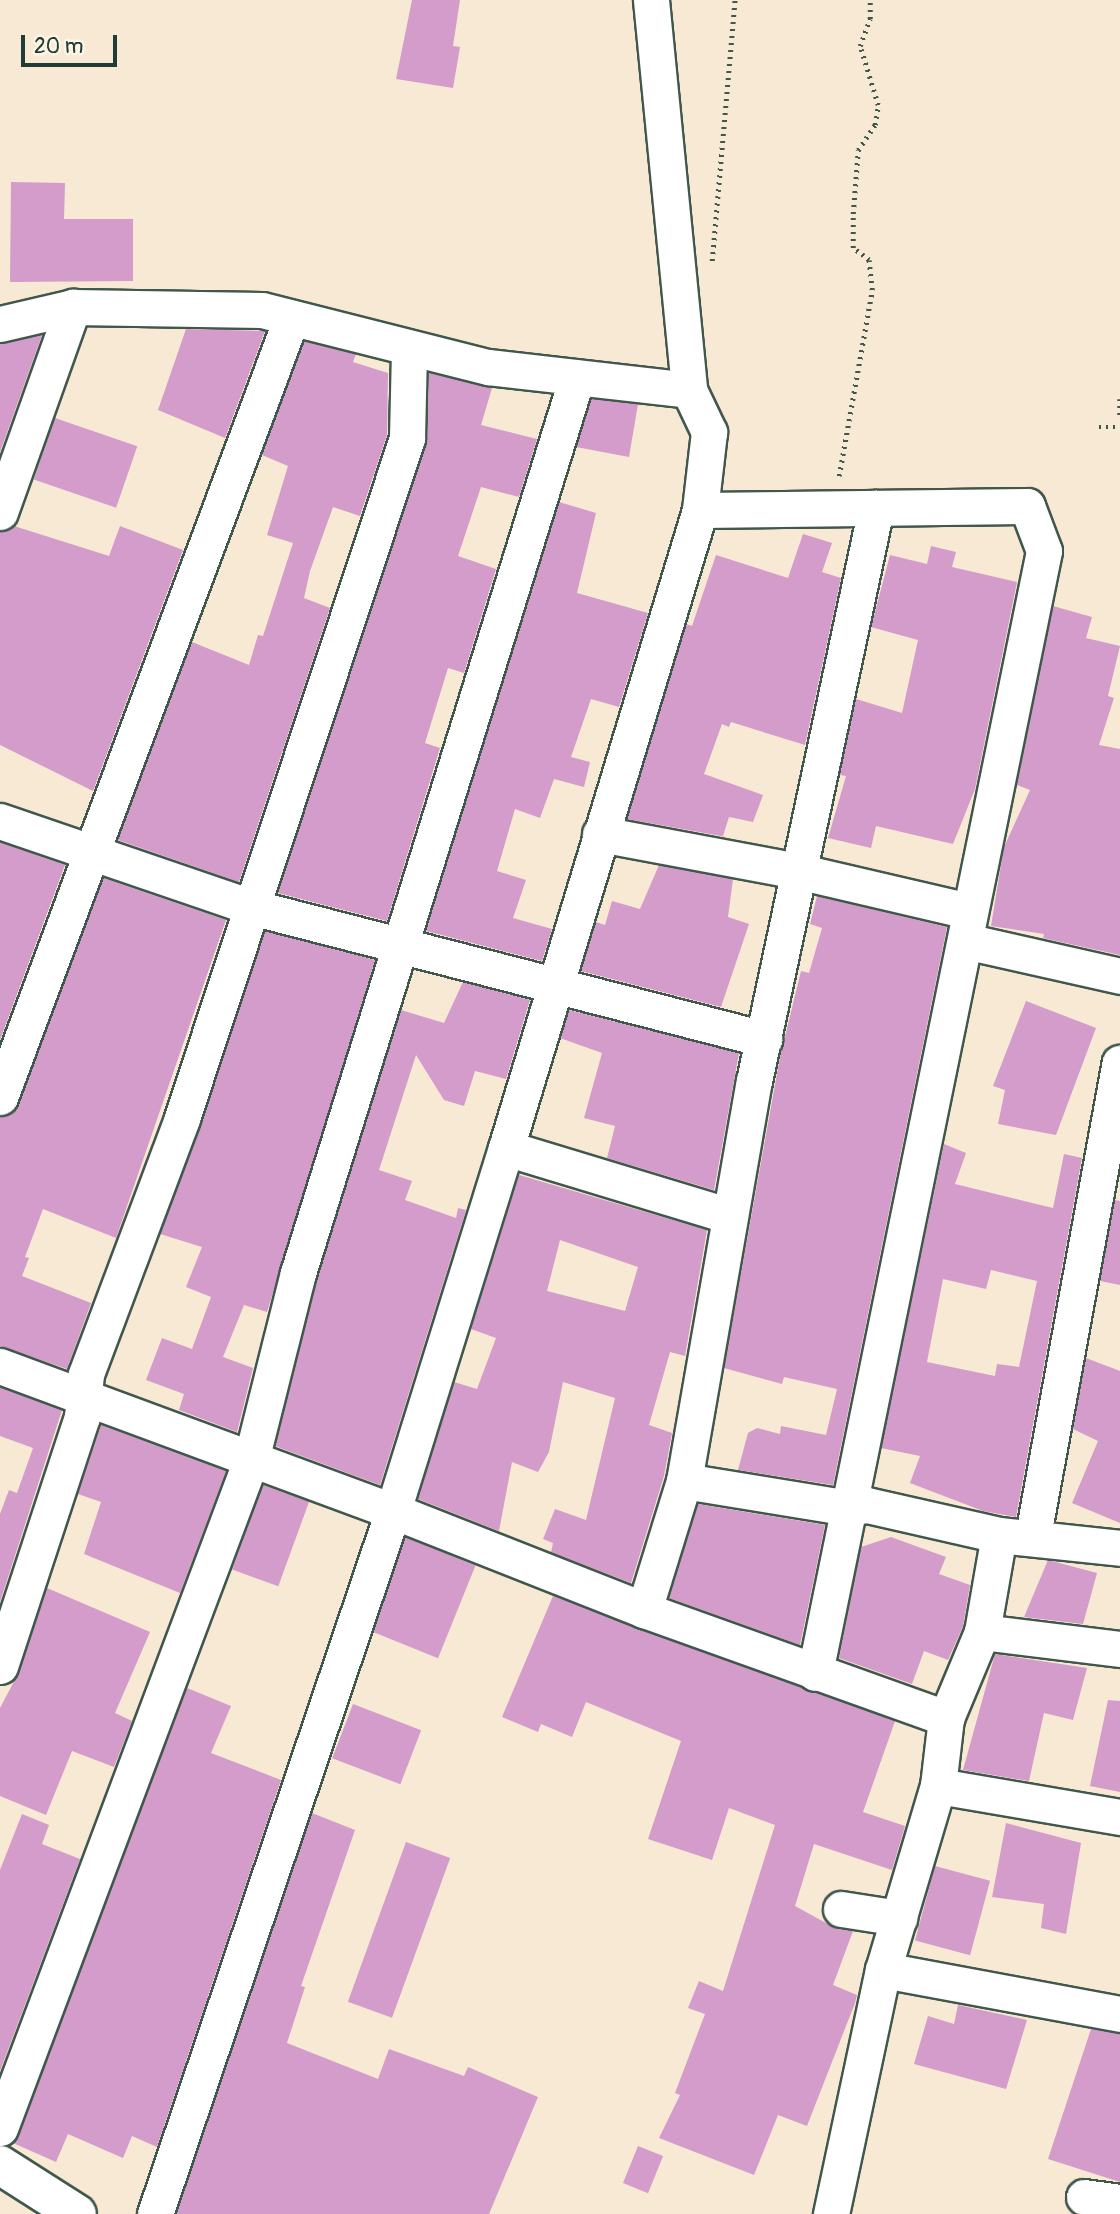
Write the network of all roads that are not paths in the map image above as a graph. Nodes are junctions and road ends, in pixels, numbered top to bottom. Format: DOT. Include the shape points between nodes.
graph roads {
  1 [pos="651,0"];
  2 [pos="73,307"];
  3 [pos="291,319"];
  4 [pos="0,324"];
  5 [pos="410,351"];
  6 [pos="577,377"];
  7 [pos="689,390"];
  8 [pos="876,509"];
  9 [pos="700,510"];
  10 [pos="0,512"];
  11 [pos="0,821"];
  12 [pos="600,834"];
  13 [pos="91,852"];
  14 [pos="797,872"];
  15 [pos="251,907"];
  16 [pos="967,926"];
  17 [pos="398,946"];
  18 [pos="1120,976"];
  19 [pos="554,985"];
  20 [pos="764,1039"];
  21 [pos="1120,1063"];
  22 [pos="0,1097"];
  23 [pos="506,1149"];
  24 [pos="730,1216"];
  25 [pos="0,1366"];
  26 [pos="84,1395"];
  27 [pos="251,1460"];
  28 [pos="684,1481"];
  29 [pos="848,1508"];
  30 [pos="393,1511"];
  31 [pos="1016,1535"];
  32 [pos="1120,1548"];
  33 [pos="644,1610"];
  34 [pos="982,1632"];
  35 [pos="1120,1649"];
  36 [pos="0,1666"];
  37 [pos="815,1673"];
  38 [pos="946,1718"];
  39 [pos="938,1786"];
  40 [pos="1120,1817"];
  41 [pos="841,1909"];
  42 [pos="899,1918"];
  43 [pos="883,1970"];
  44 [pos="1120,2014"];
  45 [pos="0,2128"];
  46 [pos="21,2188"];
  47 [pos="1084,2197"];
  48 [pos="1120,2202"];
  49 [pos="77,2214"];
  50 [pos="155,2214"];
  51 [pos="831,2214"];
  1 -- 7 [label="street"];
  2 -- 3 [label="street" via="262,310"];
  2 -- 4 [label="street"];
  2 -- 10 [label="street"];
  3 -- 5 [label="street"];
  3 -- 13 [label="street"];
  5 -- 6 [label="street" via="488,367"];
  5 -- 15 [label="street" via="407,438"];
  6 -- 7 [label="street"];
  6 -- 17 [label="street"];
  7 -- 9 [label="street" via="709,432"];
  8 -- 9 [label="street"];
  8 -- 14 [label="street"];
  8 -- 16 [label="street" via="1027,506 1044,551"];
  9 -- 12 [label="street"];
  11 -- 13 [label="street"];
  12 -- 14 [label="street"];
  12 -- 19 [label="street"];
  13 -- 15 [label="street"];
  13 -- 22 [label="street"];
  14 -- 16 [label="street"];
  14 -- 20 [label="street"];
  15 -- 17 [label="street"];
  15 -- 26 [label="street" via="182,1118 86,1374"];
  16 -- 18 [label="street"];
  16 -- 29 [label="street"];
  17 -- 19 [label="street"];
  17 -- 27 [label="street" via="298,1273"];
  19 -- 20 [label="street"];
  19 -- 23 [label="street"];
  20 -- 24 [label="street"];
  21 -- 31 [label="street"];
  23 -- 24 [label="street"];
  23 -- 30 [label="street"];
  24 -- 28 [label="street"];
  25 -- 26 [label="street"];
  26 -- 27 [label="street"];
  26 -- 36 [label="street" via="82,1417"];
  27 -- 30 [label="street"];
  27 -- 45 [label="street"];
  28 -- 29 [label="street"];
  28 -- 33 [label="street"];
  29 -- 31 [label="street" via="867,1505"];
  29 -- 37 [label="street"];
  30 -- 33 [label="street"];
  30 -- 50 [label="street"];
  31 -- 32 [label="street"];
  31 -- 34 [label="street"];
  33 -- 37 [label="street"];
  34 -- 35 [label="street"];
  34 -- 38 [label="street"];
  37 -- 38 [label="street"];
  38 -- 39 [label="street"];
  39 -- 40 [label="street"];
  39 -- 42 [label="street"];
  41 -- 42 [label="street"];
  42 -- 43 [label="street"];
  43 -- 44 [label="street"];
  43 -- 51 [label="street"];
  46 -- 49 [label="main road"];
  47 -- 48 [label="street"];
}
